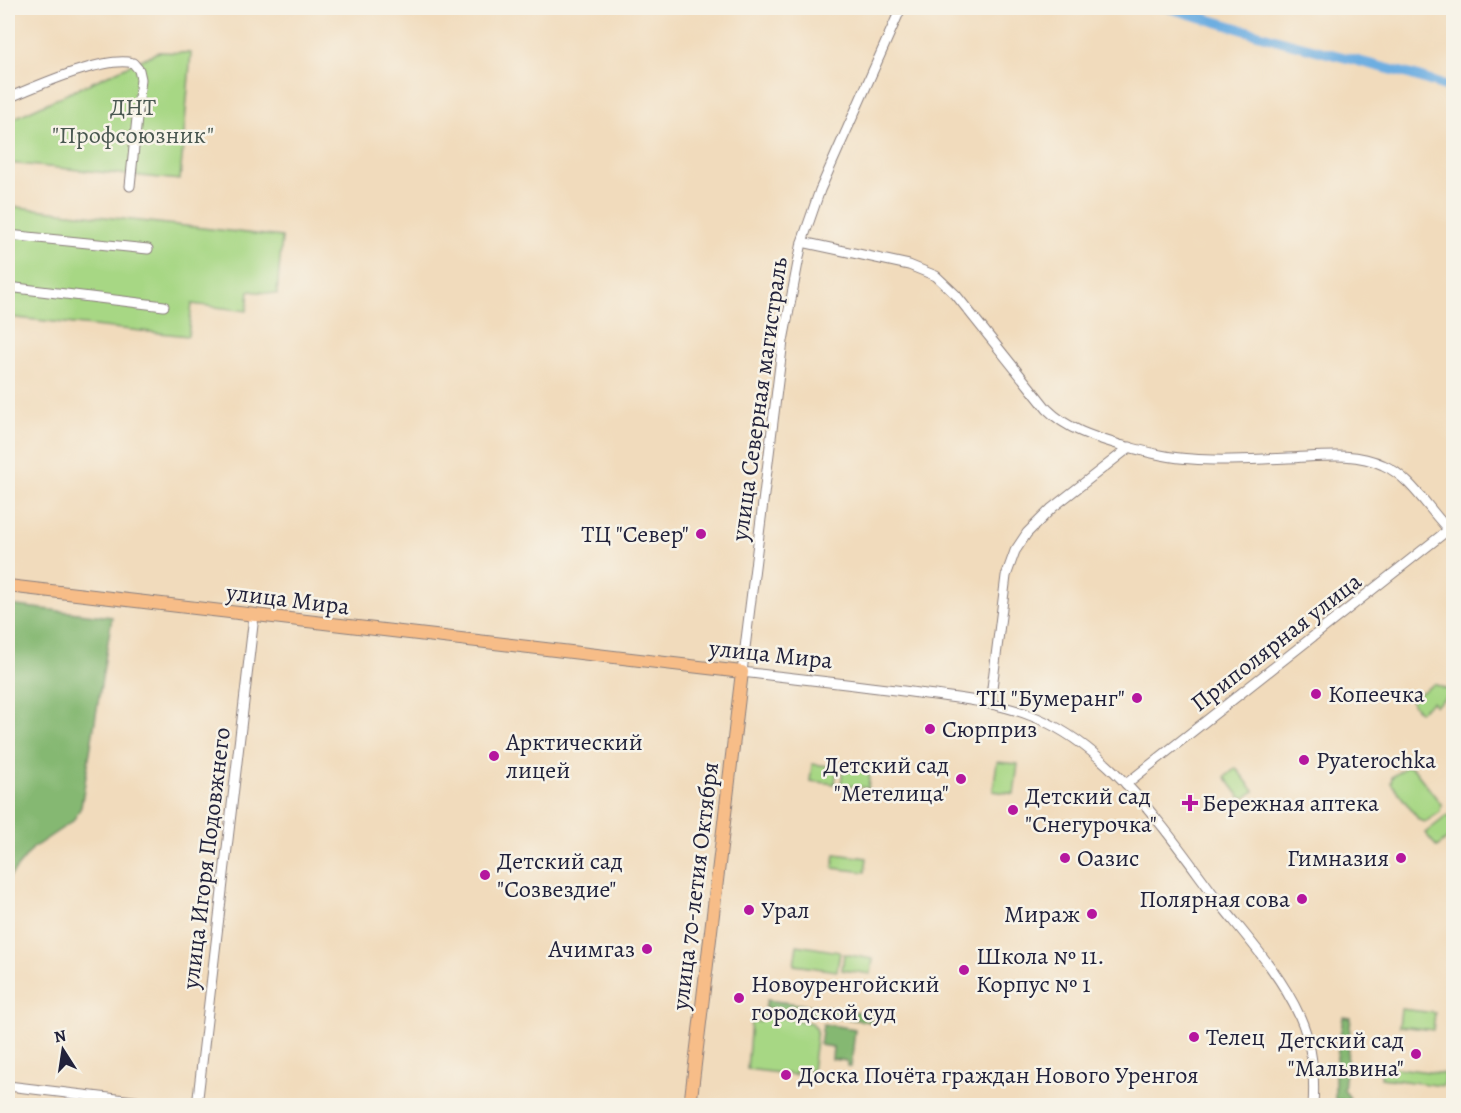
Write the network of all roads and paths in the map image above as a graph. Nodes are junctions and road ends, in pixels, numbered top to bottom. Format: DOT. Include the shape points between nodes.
graph roads {
  1 [pos="902,8"];
  2 [pos="8,98"];
  3 [pos="130,186"];
  4 [pos="8,235"];
  5 [pos="802,242"];
  6 [pos="148,249"];
  7 [pos="8,287"];
  8 [pos="164,306"];
  9 [pos="1130,447"];
  10 [pos="1451,533"];
  11 [pos="8,586"];
  12 [pos="254,616"];
  13 [pos="742,672"];
  14 [pos="990,704"];
  15 [pos="1126,784"];
  16 [pos="8,1086"];
  17 [pos="176,1106"];
  18 [pos="197,1106"];
  19 [pos="690,1106"];
  20 [pos="1313,1106"];
  1 -- 5 [label="street, улица Северная магистраль" via="820,190"];
  2 -- 3 [label="street" via="85,69 133,63 141,79"];
  4 -- 6 [label="street"];
  5 -- 9 [label="street" via="909,265 936,276 1054,416 1087,435"];
  5 -- 13 [label="street, улица Северная магистраль" via="783,341"];
  7 -- 8 [label="street"];
  9 -- 10 [label="street" via="1191,459 1341,456 1371,460 1400,476"];
  9 -- 14 [label="street" via="1052,508 1027,532 1015,551 1006,576"];
  10 -- 15 [label="street, Приполярная улица"];
  11 -- 12 [label="main road, улица Мира"];
  12 -- 13 [label="main road, улица Мира"];
  12 -- 18 [label="street, улица Игоря Подовжнего"];
  13 -- 14 [label="street, улица Мира"];
  13 -- 19 [label="main road, улица 70-летия Октября"];
  14 -- 15 [label="street, улица Мира" via="1025,713 1059,729 1100,758"];
  15 -- 20 [label="street, улица Мира" via="1259,952 1292,1001 1309,1046"];
  16 -- 17 [label="street"];
}
